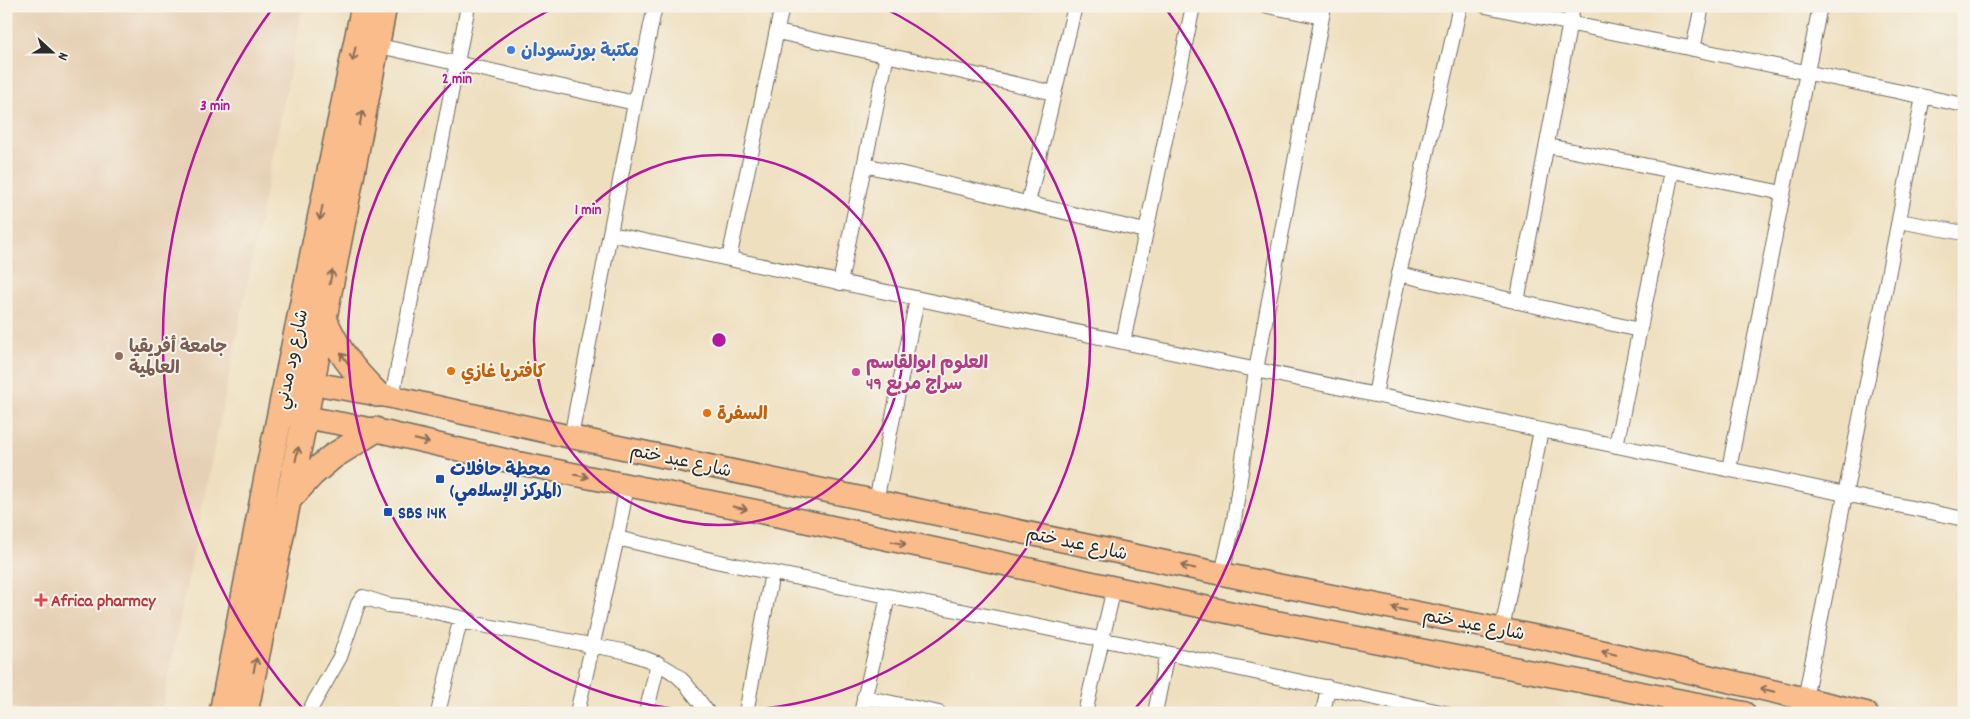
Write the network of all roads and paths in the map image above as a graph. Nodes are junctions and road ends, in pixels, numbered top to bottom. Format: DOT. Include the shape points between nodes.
graph roads {
  1 [pos="364,6"];
  2 [pos="384,6"];
  3 [pos="468,6"];
  4 [pos="656,6"];
  5 [pos="782,6"];
  6 [pos="1075,6"];
  7 [pos="1193,6"];
  8 [pos="1268,6"];
  9 [pos="1460,6"];
  10 [pos="1486,6"];
  11 [pos="1573,6"];
  12 [pos="1702,6"];
  13 [pos="1820,6"];
  14 [pos="1323,11"];
  15 [pos="1570,24"];
  16 [pos="776,32"];
  17 [pos="375,45"];
  18 [pos="1693,49"];
  19 [pos="887,55"];
  20 [pos="458,63"];
  21 [pos="1807,73"];
  22 [pos="1054,93"];
  23 [pos="1923,97"];
  24 [pos="635,103"];
  25 [pos="1964,105"];
  26 [pos="1548,146"];
  27 [pos="865,165"];
  28 [pos="1672,171"];
  29 [pos="1783,193"];
  30 [pos="1028,203"];
  31 [pos="1899,220"];
  32 [pos="1145,231"];
  33 [pos="1964,233"];
  34 [pos="610,234"];
  35 [pos="728,259"];
  36 [pos="1399,274"];
  37 [pos="840,283"];
  38 [pos="917,299"];
  39 [pos="1517,302"];
  40 [pos="323,317"];
  41 [pos="1639,330"];
  42 [pos="1123,342"];
  43 [pos="1256,370"];
  44 [pos="299,381"];
  45 [pos="385,395"];
  46 [pos="1375,395"];
  47 [pos="280,412"];
  48 [pos="305,417"];
  49 [pos="375,430"];
  50 [pos="1541,430"];
  51 [pos="571,437"];
  52 [pos="1616,446"];
  53 [pos="1728,469"];
  54 [pos="267,477"];
  55 [pos="627,485"];
  56 [pos="1846,494"];
  57 [pos="288,500"];
  58 [pos="876,500"];
  59 [pos="1963,515"];
  60 [pos="617,538"];
  61 [pos="772,573"];
  62 [pos="1222,574"];
  63 [pos="1114,588"];
  64 [pos="888,597"];
  65 [pos="507,629"];
  66 [pos="1502,630"];
  67 [pos="1548,639"];
  68 [pos="1102,640"];
  69 [pos="592,646"];
  70 [pos="1167,653"];
  71 [pos="658,664"];
  72 [pos="1541,674"];
  73 [pos="1328,688"];
  74 [pos="864,697"];
  75 [pos="1805,700"];
  76 [pos="1683,707"];
  77 [pos="206,713"];
  78 [pos="222,713"];
  79 [pos="245,713"];
  80 [pos="308,713"];
  81 [pos="438,713"];
  82 [pos="577,713"];
  83 [pos="646,713"];
  84 [pos="708,713"];
  85 [pos="746,713"];
  86 [pos="860,713"];
  87 [pos="939,713"];
  88 [pos="1085,713"];
  89 [pos="1155,713"];
  90 [pos="1323,713"];
  91 [pos="1446,713"];
  92 [pos="1744,713"];
  93 [pos="1866,713"];
  1 -- 44 [label="highway, شارع ود مدني, one-way"];
  2 -- 17 [label="highway, شارع ود مدني"];
  3 -- 20 [label="street"];
  4 -- 24 [label="street"];
  5 -- 16 [label="street"];
  6 -- 22 [label="street"];
  7 -- 32 [label="street"];
  8 -- 14 [label="street"];
  9 -- 36 [label="street"];
  10 -- 15 [label="street"];
  11 -- 15 [label="street"];
  12 -- 18 [label="street"];
  13 -- 21 [label="street"];
  14 -- 43 [label="street"];
  15 -- 18 [label="street"];
  15 -- 26 [label="street"];
  16 -- 19 [label="street"];
  16 -- 35 [label="street"];
  17 -- 20 [label="street"];
  40 -- 17 [label="highway, شارع ود مدني, one-way"];
  18 -- 21 [label="street"];
  19 -- 22 [label="street"];
  19 -- 27 [label="street"];
  20 -- 24 [label="street"];
  20 -- 45 [label="street"];
  21 -- 23 [label="street"];
  21 -- 29 [label="street"];
  22 -- 30 [label="street"];
  23 -- 25 [label="street"];
  23 -- 31 [label="street"];
  24 -- 34 [label="street"];
  26 -- 28 [label="street"];
  26 -- 39 [label="street"];
  27 -- 30 [label="street"];
  27 -- 37 [label="street"];
  28 -- 29 [label="street"];
  28 -- 41 [label="street"];
  29 -- 53 [label="street"];
  30 -- 32 [label="street"];
  31 -- 33 [label="street"];
  31 -- 56 [label="street"];
  32 -- 42 [label="street"];
  34 -- 35 [label="street"];
  34 -- 51 [label="street"];
  35 -- 37 [label="street"];
  36 -- 39 [label="street"];
  36 -- 46 [label="street"];
  37 -- 38 [label="street"];
  38 -- 42 [label="street"];
  38 -- 58 [label="street"];
  39 -- 41 [label="street"];
  40 -- 44 [label="highway, شارع ود مدني"];
  45 -- 40 [label="highway, one-way" via="347,362"];
  41 -- 52 [label="street"];
  42 -- 43 [label="street"];
  43 -- 46 [label="street"];
  43 -- 62 [label="street" via="1234,520"];
  44 -- 45 [label="main road, شارع عبد ختم"];
  44 -- 47 [label="highway, شارع ود مدني"];
  44 -- 48 [label="highway, شارع ود مدني"];
  45 -- 51 [label="main road, شارع عبد ختم"];
  46 -- 50 [label="street"];
  47 -- 48 [label="main road, شارع عبد ختم"];
  47 -- 54 [label="highway, شارع ود مدني"];
  48 -- 49 [label="main road, شارع عبد ختم"];
  57 -- 48 [label="highway, شارع ود مدني, one-way"];
  49 -- 55 [label="main road, شارع عبد ختم, one-way"];
  49 -- 57 [label="highway" via="332,457"];
  50 -- 52 [label="street"];
  50 -- 66 [label="street"];
  51 -- 58 [label="main road, شارع عبد ختم"];
  52 -- 53 [label="street"];
  53 -- 56 [label="street"];
  54 -- 77 [label="highway" via="252,499"];
  54 -- 78 [label="highway, شارع ود مدني"];
  55 -- 60 [label="street"];
  55 -- 63 [label="main road, شارع عبد ختم, one-way"];
  56 -- 59 [label="street"];
  56 -- 75 [label="street"];
  79 -- 57 [label="highway, شارع ود مدني, one-way"];
  62 -- 58 [label="main road, شارع عبد ختم, one-way"];
  60 -- 61 [label="street"];
  60 -- 69 [label="street"];
  61 -- 64 [label="street"];
  61 -- 85 [label="street"];
  66 -- 62 [label="main road, شارع عبد ختم, one-way"];
  63 -- 68 [label="street"];
  63 -- 72 [label="main road, شارع عبد ختم"];
  64 -- 68 [label="street"];
  64 -- 74 [label="street"];
  65 -- 69 [label="street"];
  65 -- 80 [label="street" via="363,597 340,657"];
  65 -- 81 [label="street" via="460,621"];
  66 -- 67 [label="main road, شارع عبد ختم"];
  67 -- 72 [label="main road"];
  75 -- 67 [label="main road, شارع عبد ختم, one-way"];
  68 -- 70 [label="street"];
  68 -- 88 [label="street"];
  69 -- 71 [label="street"];
  69 -- 82 [label="street"];
  70 -- 73 [label="street"];
  70 -- 89 [label="street"];
  71 -- 83 [label="street"];
  71 -- 84 [label="street" via="682,680"];
  72 -- 76 [label="main road, شارع عبد ختم"];
  73 -- 90 [label="street"];
  73 -- 91 [label="street"];
  74 -- 86 [label="street"];
  74 -- 87 [label="street"];
  75 -- 93 [label="main road, شارع عبد ختم"];
  76 -- 92 [label="main road, شارع عبد ختم"];
}
